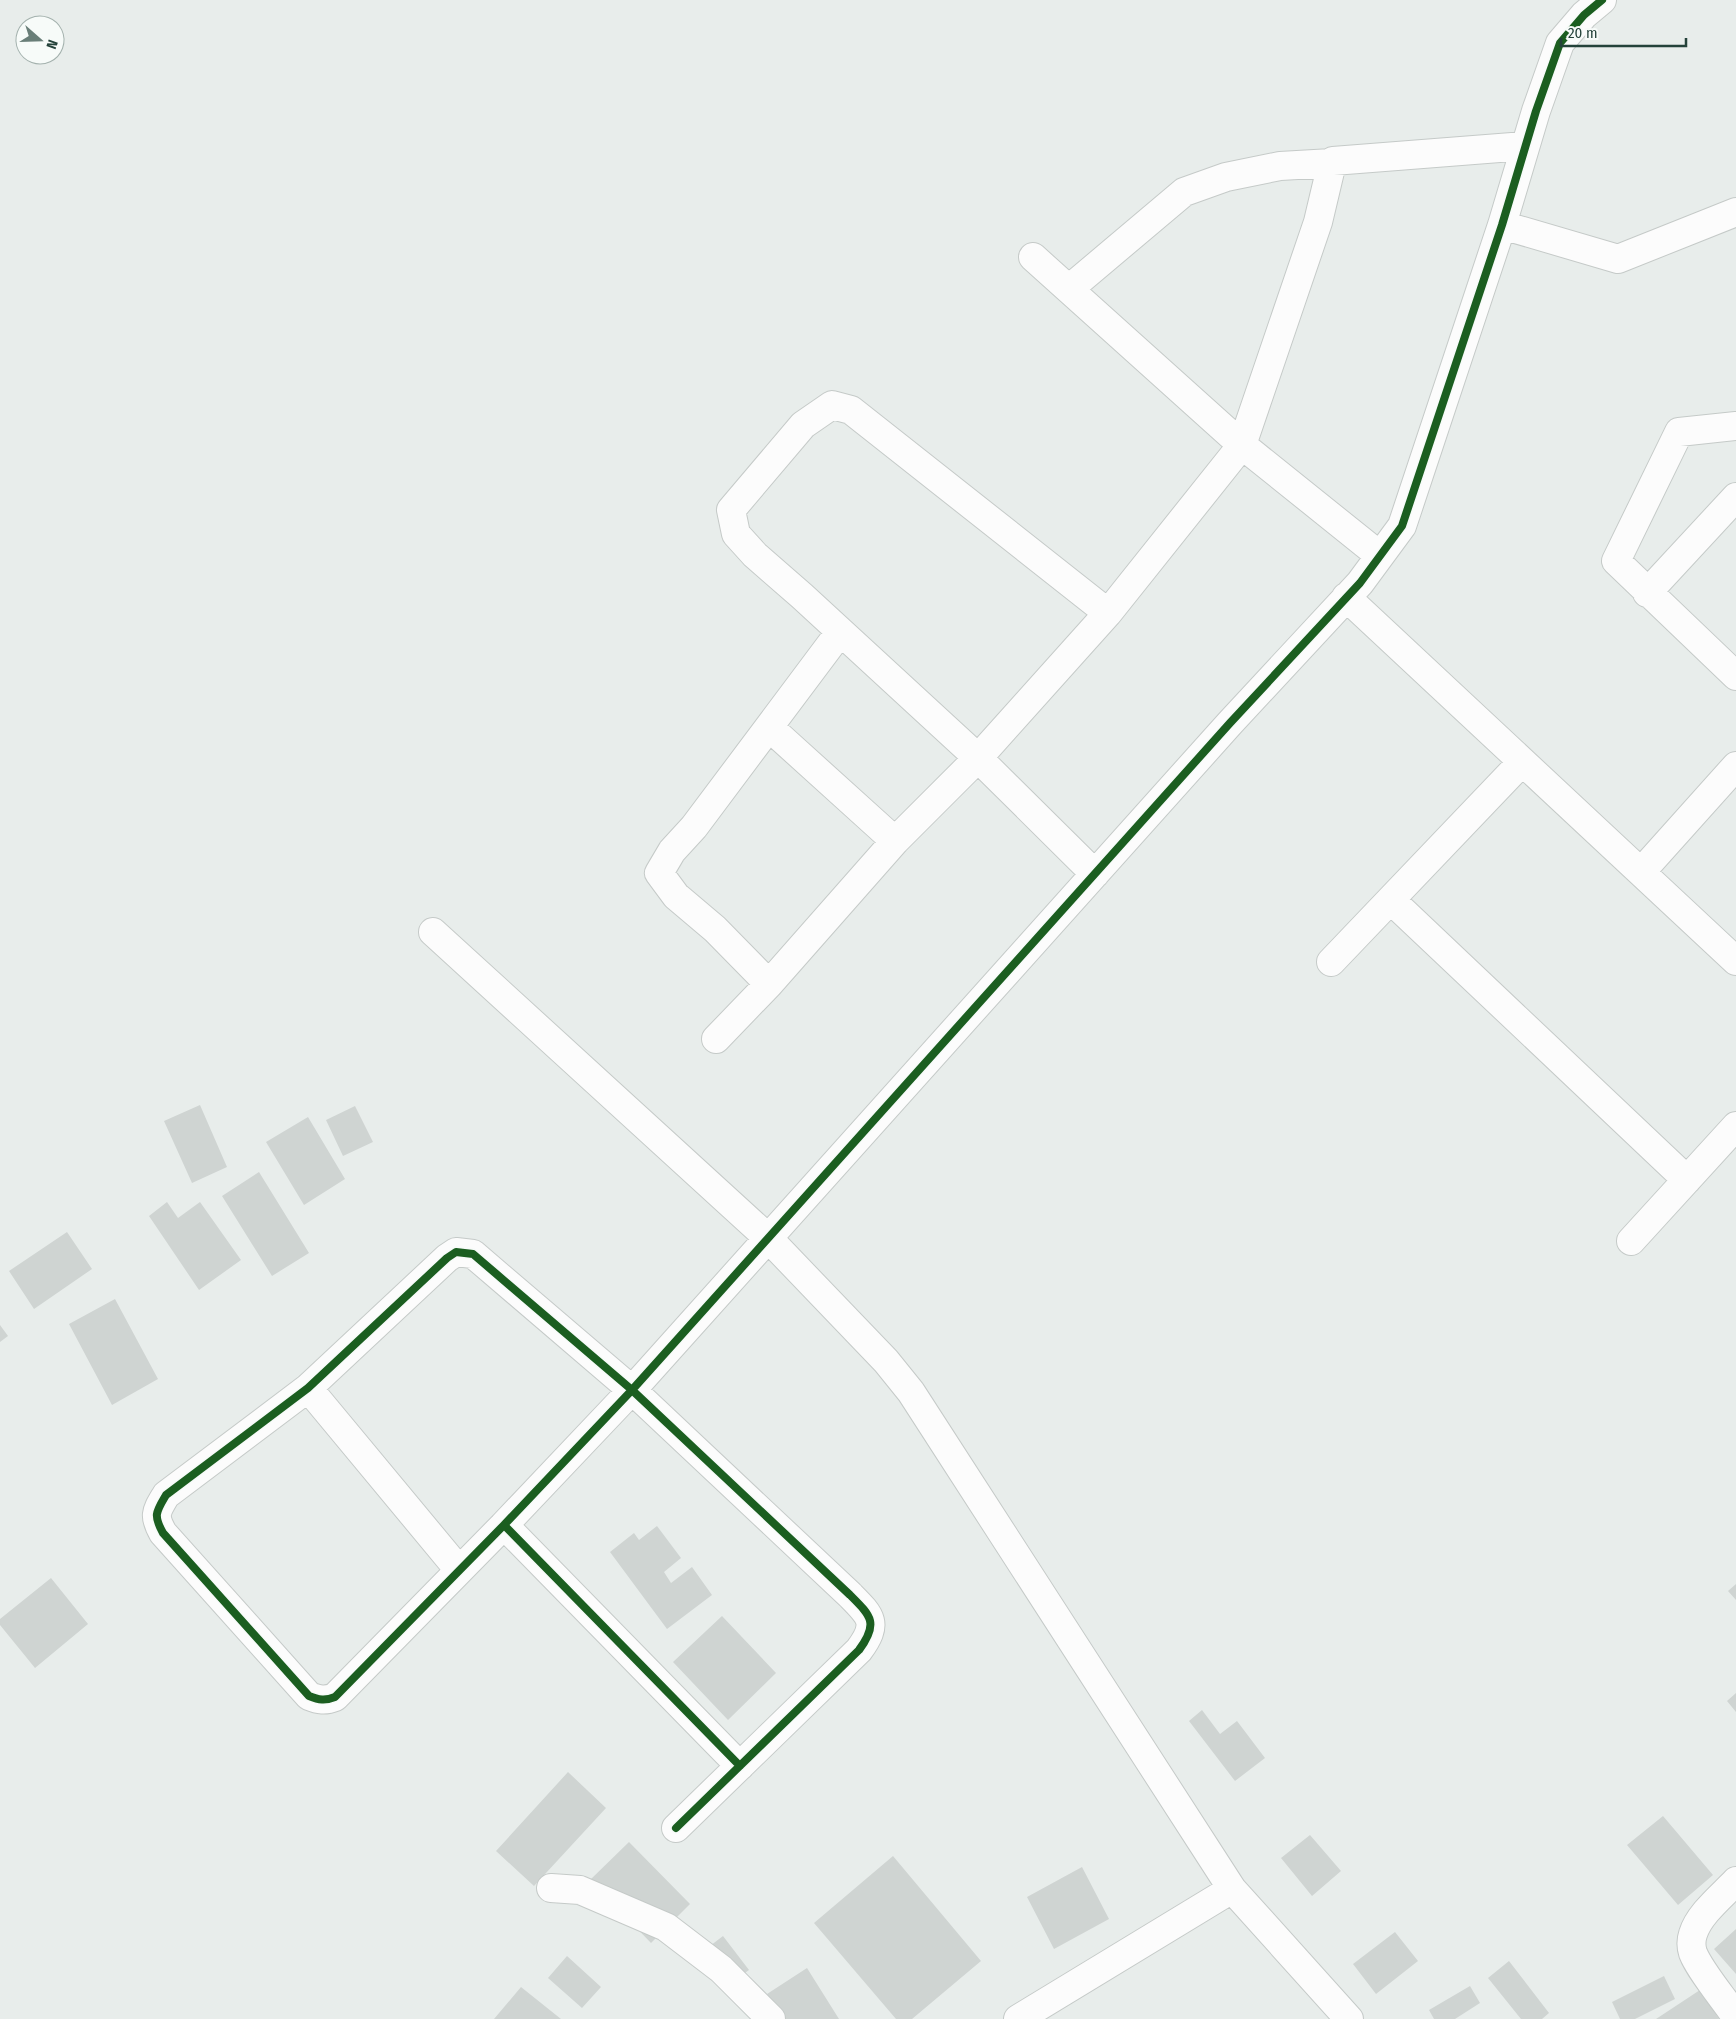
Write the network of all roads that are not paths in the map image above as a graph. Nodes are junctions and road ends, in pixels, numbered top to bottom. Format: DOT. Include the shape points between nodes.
graph roads {
  1 [pos="1602,0"];
  2 [pos="1525,146"];
  3 [pos="1332,163"];
  4 [pos="1736,212"];
  5 [pos="1502,225"];
  6 [pos="1033,258"];
  7 [pos="1069,288"];
  8 [pos="1736,426"];
  9 [pos="1242,445"];
  10 [pos="1736,497"];
  11 [pos="1379,555"];
  12 [pos="1647,592"];
  13 [pos="1346,597"];
  14 [pos="1108,613"];
  15 [pos="840,632"];
  16 [pos="1736,676"];
  17 [pos="769,727"];
  18 [pos="978,758"];
  19 [pos="1522,762"];
  20 [pos="1736,766"];
  21 [pos="895,841"];
  22 [pos="1641,872"];
  23 [pos="1095,874"];
  24 [pos="1391,900"];
  25 [pos="433,932"];
  26 [pos="1736,961"];
  27 [pos="1331,962"];
  28 [pos="769,984"];
  29 [pos="716,1039"];
  30 [pos="1736,1126"];
  31 [pos="1687,1180"];
  32 [pos="768,1238"];
  33 [pos="1631,1241"];
  34 [pos="308,1388"];
  35 [pos="632,1390"];
  36 [pos="504,1525"];
  37 [pos="459,1570"];
  38 [pos="740,1766"];
  39 [pos="676,1828"];
  40 [pos="1736,1880"];
  41 [pos="551,1888"];
  42 [pos="1232,1888"];
  43 [pos="1736,2016"];
  44 [pos="771,2019"];
  45 [pos="1018,2019"];
  46 [pos="1349,2019"];
  1 -- 2 [label="street" via="1560,43"];
  2 -- 3 [label="street"];
  2 -- 5 [label="street"];
  3 -- 7 [label="street" via="1280,166 1226,177 1184,192"];
  3 -- 9 [label="street" via="1318,222"];
  4 -- 5 [label="street" via="1618,259"];
  5 -- 11 [label="street" via="1402,526"];
  6 -- 7 [label="street"];
  7 -- 9 [label="street"];
  8 -- 12 [label="street" via="1679,432 1616,561"];
  9 -- 11 [label="street"];
  9 -- 14 [label="street"];
  10 -- 12 [label="street"];
  11 -- 13 [label="street"];
  12 -- 16 [label="street"];
  13 -- 19 [label="street"];
  13 -- 23 [label="street"];
  14 -- 15 [label="street" via="851,410 832,406 803,424 731,510 736,534 742,541"];
  14 -- 18 [label="street"];
  15 -- 17 [label="street"];
  15 -- 18 [label="street"];
  17 -- 21 [label="street"];
  17 -- 28 [label="street" via="694,827 672,851 659,873 676,896 715,929"];
  18 -- 21 [label="street"];
  18 -- 23 [label="street"];
  19 -- 22 [label="street"];
  19 -- 24 [label="street"];
  20 -- 22 [label="street"];
  21 -- 28 [label="street"];
  22 -- 26 [label="street"];
  23 -- 32 [label="street"];
  24 -- 27 [label="street"];
  24 -- 31 [label="street"];
  25 -- 32 [label="street"];
  28 -- 29 [label="street"];
  30 -- 31 [label="street"];
  31 -- 33 [label="street"];
  32 -- 35 [label="street"];
  32 -- 42 [label="street" via="886,1361 911,1392"];
  34 -- 35 [label="street" via="446,1258 456,1252 465,1252 477,1258"];
  34 -- 37 [label="street"];
  34 -- 37 [label="street" via="166,1495 156,1511 156,1520 163,1534 310,1696 318,1699 335,1697"];
  35 -- 36 [label="street"];
  35 -- 38 [label="street" via="850,1595 871,1619 866,1640 859,1650"];
  36 -- 37 [label="street"];
  36 -- 38 [label="street"];
  38 -- 39 [label="street"];
  40 -- 43 [label="street" via="1704,1916 1691,1942 1698,1962"];
  41 -- 44 [label="street" via="580,1890 666,1927 721,1969"];
  42 -- 45 [label="street"];
  42 -- 46 [label="street"];
}
